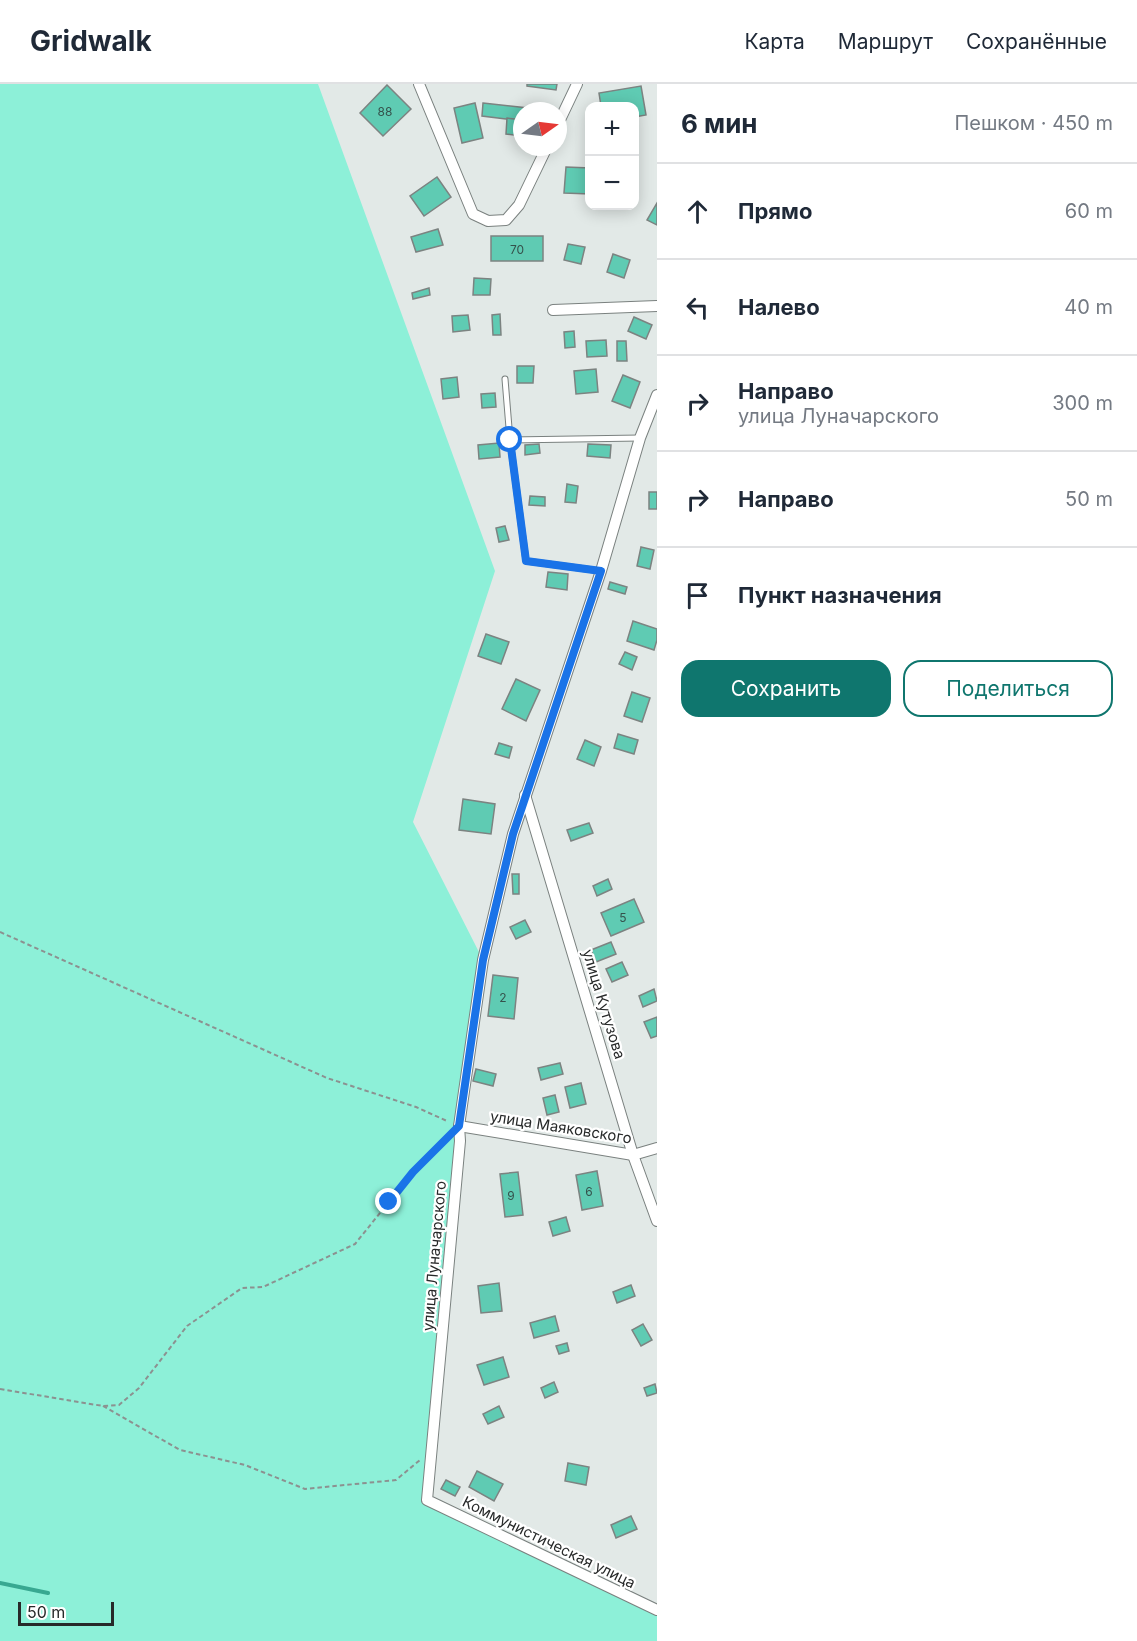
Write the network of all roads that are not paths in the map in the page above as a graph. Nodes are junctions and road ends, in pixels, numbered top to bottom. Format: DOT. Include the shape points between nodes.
graph roads {
  1 [pos="419,84"];
  2 [pos="577,84"];
  3 [pos="567,105"];
  4 [pos="543,156"];
  5 [pos="657,306"];
  6 [pos="553,310"];
  7 [pos="505,380"];
  8 [pos="657,395"];
  9 [pos="640,438"];
  10 [pos="510,440"];
  11 [pos="601,571"];
  12 [pos="525,795"];
  13 [pos="459,1126"];
  14 [pos="657,1148"];
  15 [pos="633,1155"];
  16 [pos="657,1221"];
  17 [pos="427,1500"];
  18 [pos="657,1610"];
  1 -- 4 [label="street" via="473,214 488,222 506,220 519,205"];
  2 -- 3 [label="street"];
  5 -- 6 [label="street"];
  7 -- 10 [label="lane"];
  8 -- 9 [label="street, улица Луначарского"];
  9 -- 10 [label="lane"];
  9 -- 11 [label="street, улица Луначарского"];
  10 -- 11 [label="lane" via="526,561"];
  11 -- 12 [label="street, улица Луначарского"];
  12 -- 13 [label="street, улица Луначарского" via="483,960"];
  12 -- 15 [label="street, улица Кутузова"];
  13 -- 15 [label="street, улица Маяковского"];
  13 -- 17 [label="street, улица Луначарского"];
  14 -- 15 [label="street, улица Маяковского"];
  15 -- 16 [label="street, улица Кутузова"];
  17 -- 18 [label="street, Коммунистическая улица"];
}
